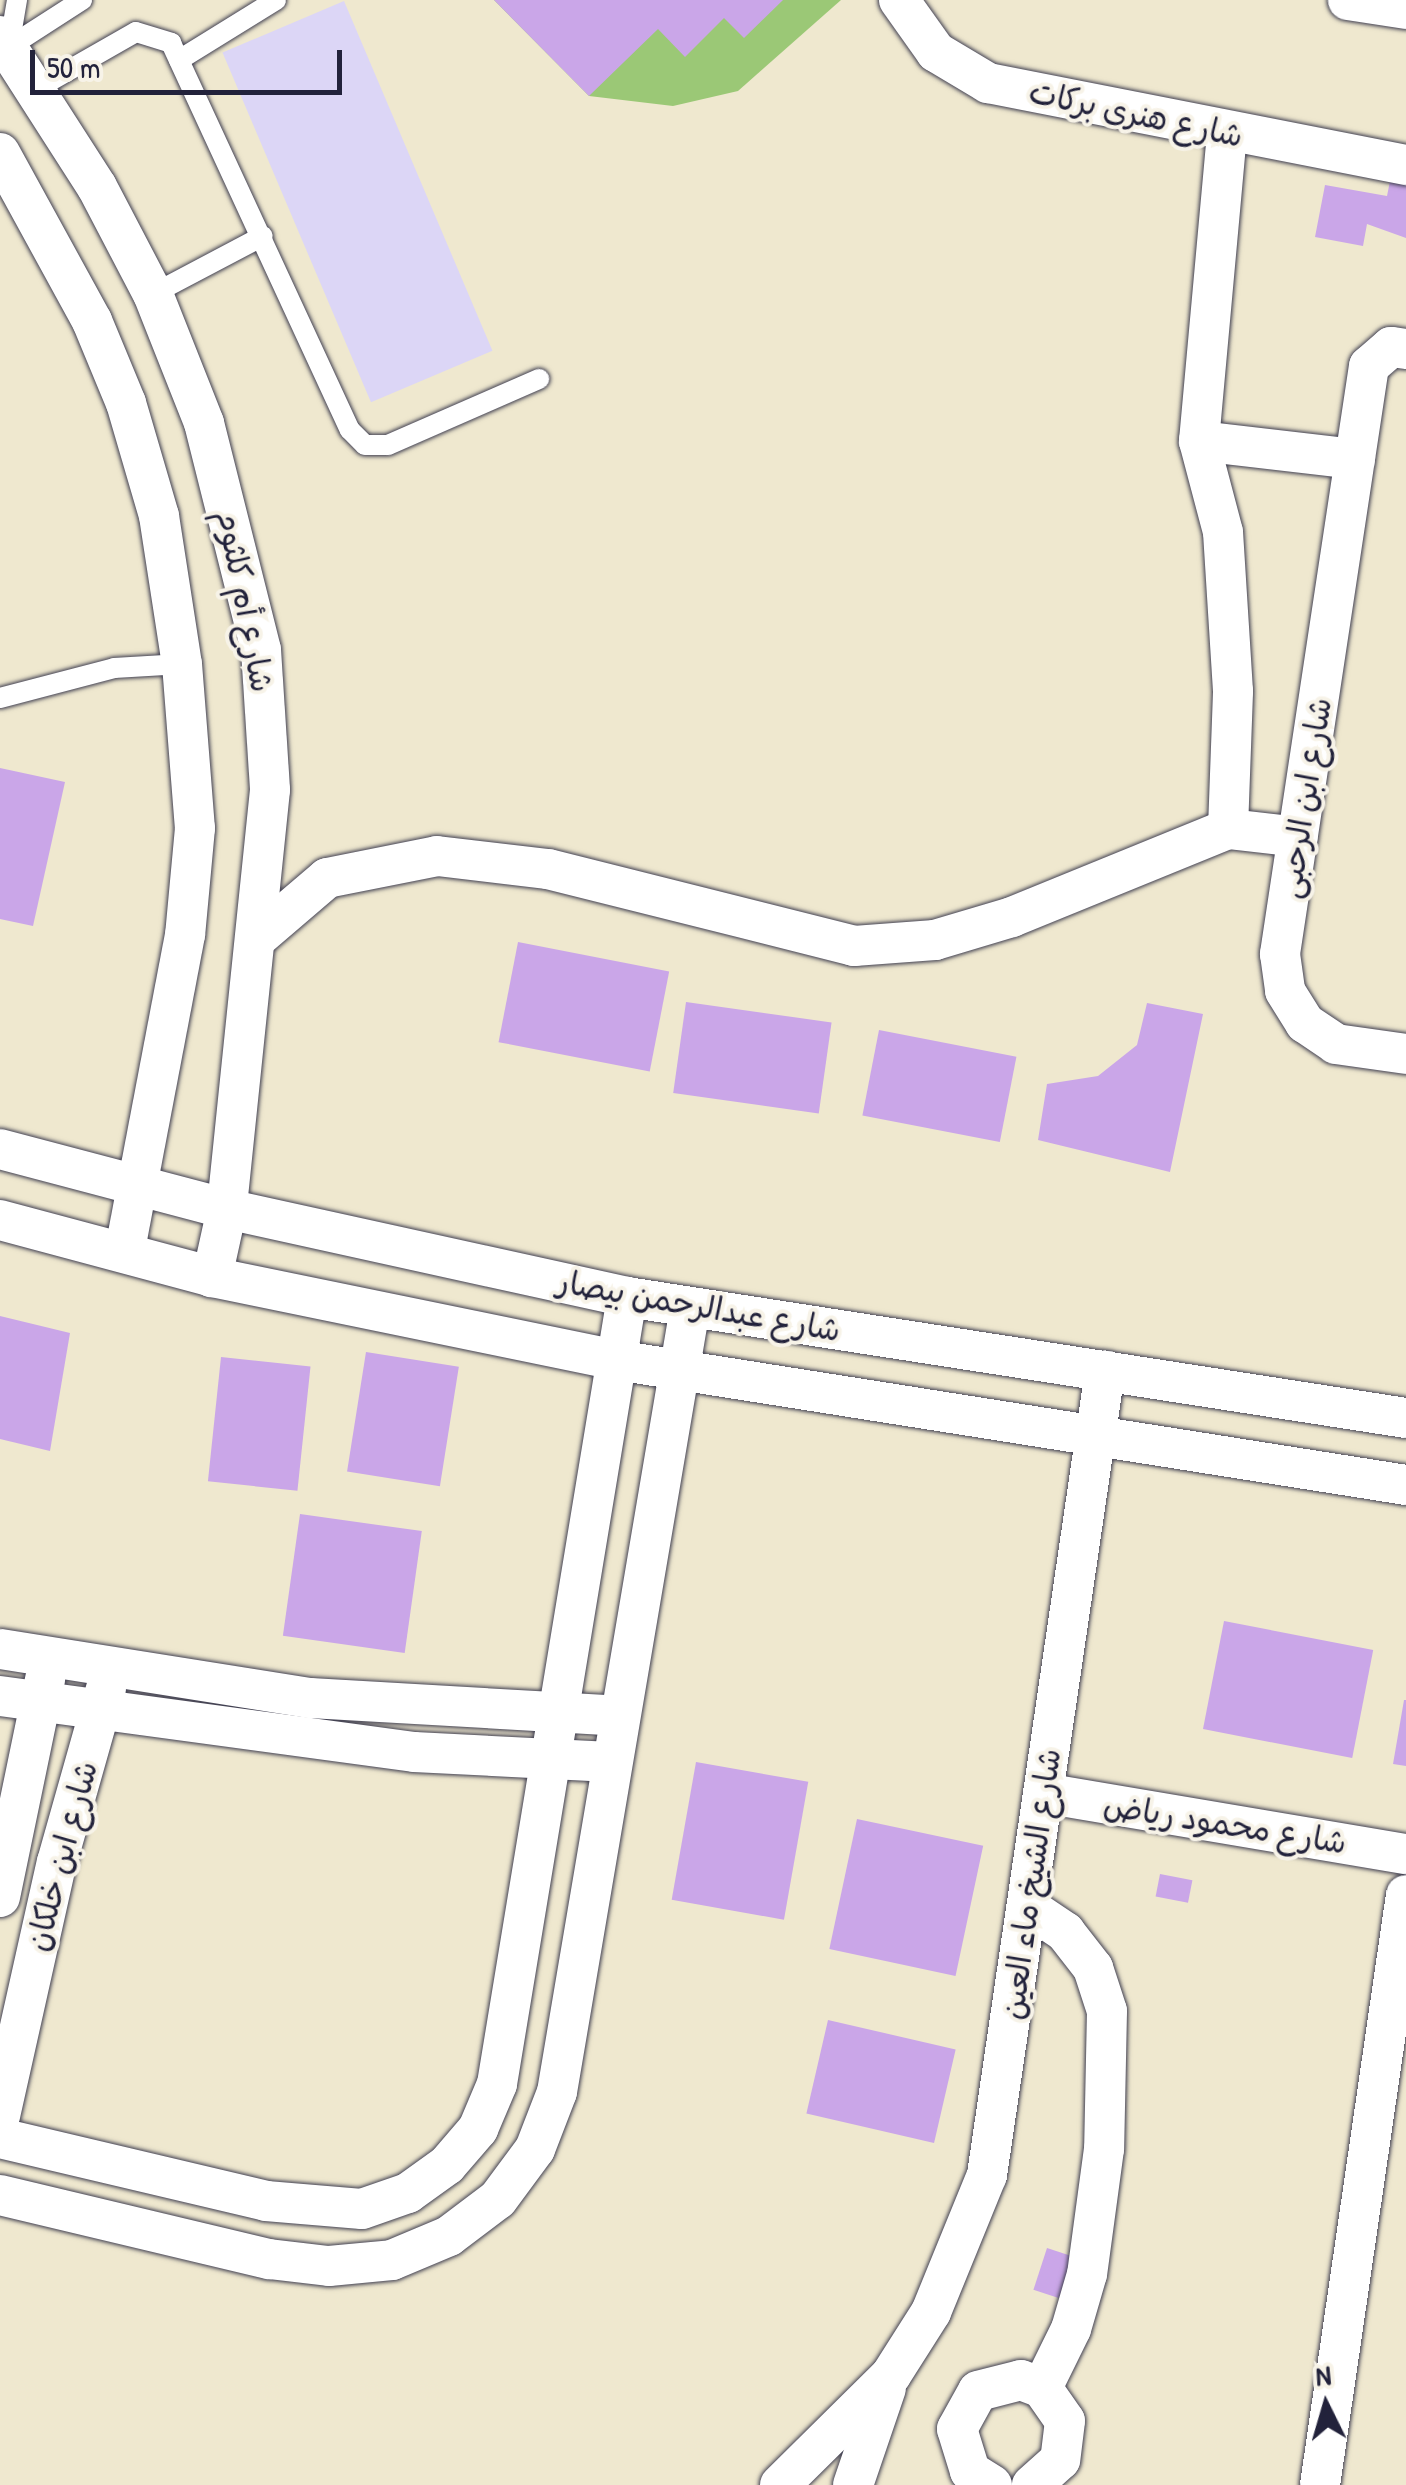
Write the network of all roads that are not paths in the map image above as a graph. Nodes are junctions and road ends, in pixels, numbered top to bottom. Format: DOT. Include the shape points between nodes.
graph roads {
  1 [pos="17,0"];
  2 [pos="82,0"];
  3 [pos="276,0"];
  4 [pos="900,0"];
  5 [pos="1348,0"];
  6 [pos="1406,9"];
  7 [pos="5,42"];
  8 [pos="179,60"];
  9 [pos="36,89"];
  10 [pos="1226,134"];
  11 [pos="0,153"];
  12 [pos="1406,164"];
  13 [pos="263,236"];
  14 [pos="153,294"];
  15 [pos="1406,349"];
  16 [pos="540,379"];
  17 [pos="1199,441"];
  18 [pos="1355,460"];
  19 [pos="182,664"];
  20 [pos="0,698"];
  21 [pos="1228,829"];
  22 [pos="1298,837"];
  23 [pos="258,936"];
  24 [pos="1406,1054"];
  25 [pos="0,1149"];
  26 [pos="136,1186"];
  27 [pos="227,1210"];
  28 [pos="0,1220"];
  29 [pos="125,1251"];
  30 [pos="212,1277"];
  31 [pos="627,1297"];
  32 [pos="690,1308"];
  33 [pos="616,1360"];
  34 [pos="680,1371"];
  35 [pos="1105,1372"];
  36 [pos="1406,1418"];
  37 [pos="1096,1435"];
  38 [pos="1406,1485"];
  39 [pos="0,1649"];
  40 [pos="49,1660"];
  41 [pos="110,1668"];
  42 [pos="0,1696"];
  43 [pos="40,1706"];
  44 [pos="101,1713"];
  45 [pos="556,1715"];
  46 [pos="618,1716"];
  47 [pos="550,1758"];
  48 [pos="610,1762"];
  49 [pos="1044,1794"];
  50 [pos="1406,1854"];
  51 [pos="1406,1894"];
  52 [pos="0,1897"];
  53 [pos="1028,1906"];
  54 [pos="0,2116"];
  55 [pos="0,2138"];
  56 [pos="0,2195"];
  57 [pos="891,2375"];
  58 [pos="1042,2388"];
  59 [pos="780,2485"];
  60 [pos="853,2485"];
  61 [pos="992,2485"];
  62 [pos="1032,2485"];
  63 [pos="1320,2485"];
  1 -- 7 [label="lane"];
  2 -- 7 [label="lane"];
  3 -- 8 [label="lane"];
  4 -- 10 [label="street, شارع هنرى بركات" via="936,52 988,83"];
  5 -- 6 [label="street"];
  7 -- 9 [label="street, شارع أم كلثوم"];
  8 -- 9 [label="lane" via="170,43 136,32"];
  8 -- 13 [label="lane"];
  9 -- 14 [label="street, شارع أم كلثوم"];
  10 -- 12 [label="street, شارع هنرى بركات"];
  10 -- 17 [label="street"];
  11 -- 19 [label="street" via="92,321 126,403 159,516"];
  13 -- 14 [label="lane"];
  13 -- 16 [label="lane" via="350,430 366,446 388,445"];
  14 -- 23 [label="street, شارع أم كلثوم" via="204,423 261,650 270,790"];
  15 -- 18 [label="street, شارع ابن الرحبى" via="1391,347 1369,366"];
  17 -- 18 [label="street"];
  17 -- 21 [label="street" via="1223,532 1233,692"];
  18 -- 22 [label="street, شارع ابن الرحبى"];
  19 -- 20 [label="lane" via="114,668"];
  19 -- 26 [label="street" via="193,846 185,934"];
  21 -- 22 [label="street"];
  21 -- 23 [label="street" via="1012,917 934,940 854,946 548,869 436,856 327,878"];
  22 -- 24 [label="street, شارع ابن الرحبى" via="1280,954 1285,991 1305,1023 1336,1044"];
  23 -- 27 [label="street, شارع أم كلثوم"];
  25 -- 26 [label="street, شارع عبدالرحمن بيصار"];
  26 -- 27 [label="street, شارع عبدالرحمن بيصار"];
  26 -- 29 [label="street"];
  27 -- 30 [label="street, شارع أم كلثوم"];
  27 -- 31 [label="street, شارع عبدالرحمن بيصار"];
  28 -- 29 [label="street, شارع عبدالرحمن بيصار"];
  29 -- 30 [label="street, شارع عبدالرحمن بيصار"];
  30 -- 33 [label="street, شارع عبدالرحمن بيصار"];
  31 -- 32 [label="street, شارع عبدالرحمن بيصار"];
  31 -- 33 [label="street"];
  32 -- 34 [label="street"];
  32 -- 35 [label="street, شارع عبدالرحمن بيصار"];
  33 -- 34 [label="street, شارع عبدالرحمن بيصار"];
  33 -- 45 [label="street"];
  34 -- 37 [label="street, شارع عبدالرحمن بيصار"];
  34 -- 46 [label="street"];
  35 -- 36 [label="street, شارع عبدالرحمن بيصار"];
  35 -- 37 [label="street, شارع الشيخ ماء العين"];
  37 -- 38 [label="street, شارع عبدالرحمن بيصار"];
  37 -- 49 [label="street, شارع الشيخ ماء العين"];
  39 -- 40 [label="street"];
  40 -- 41 [label="street"];
  40 -- 43 [label="street, شارع ابن خلكان"];
  41 -- 44 [label="street, شارع ابن خلكان"];
  41 -- 45 [label="street" via="348,1702"];
  42 -- 43 [label="street"];
  43 -- 44 [label="street"];
  43 -- 52 [label="street, شارع ابن خلكان"];
  44 -- 47 [label="street" via="414,1752"];
  44 -- 54 [label="street, شارع ابن خلكان" via="57,1862"];
  45 -- 46 [label="street"];
  45 -- 47 [label="street"];
  46 -- 48 [label="street"];
  47 -- 48 [label="street"];
  47 -- 55 [label="street" via="497,2084 478,2128 447,2166 408,2193 362,2209 266,2202"];
  48 -- 56 [label="street" via="558,2092 534,2150 498,2199 448,2236 392,2260 328,2266 269,2259"];
  49 -- 50 [label="street, شارع محمود رياض"];
  49 -- 53 [label="street, شارع الشيخ ماء العين"];
  51 -- 63 [label="street"];
  53 -- 57 [label="street, شارع الشيخ ماء العين" via="987,2175 931,2312"];
  53 -- 58 [label="street" via="1065,1932 1092,1968 1106,2011 1104,2149 1086,2274 1071,2329"];
  57 -- 59 [label="street, شارع الشيخ ماء العين"];
  57 -- 60 [label="street, شارع الشيخ ماء العين"];
  58 -- 61 [label="street" via="999,2380 963,2407 959,2451 970,2471"];
  58 -- 62 [label="street" via="1057,2402 1067,2441 1060,2460"];
}
